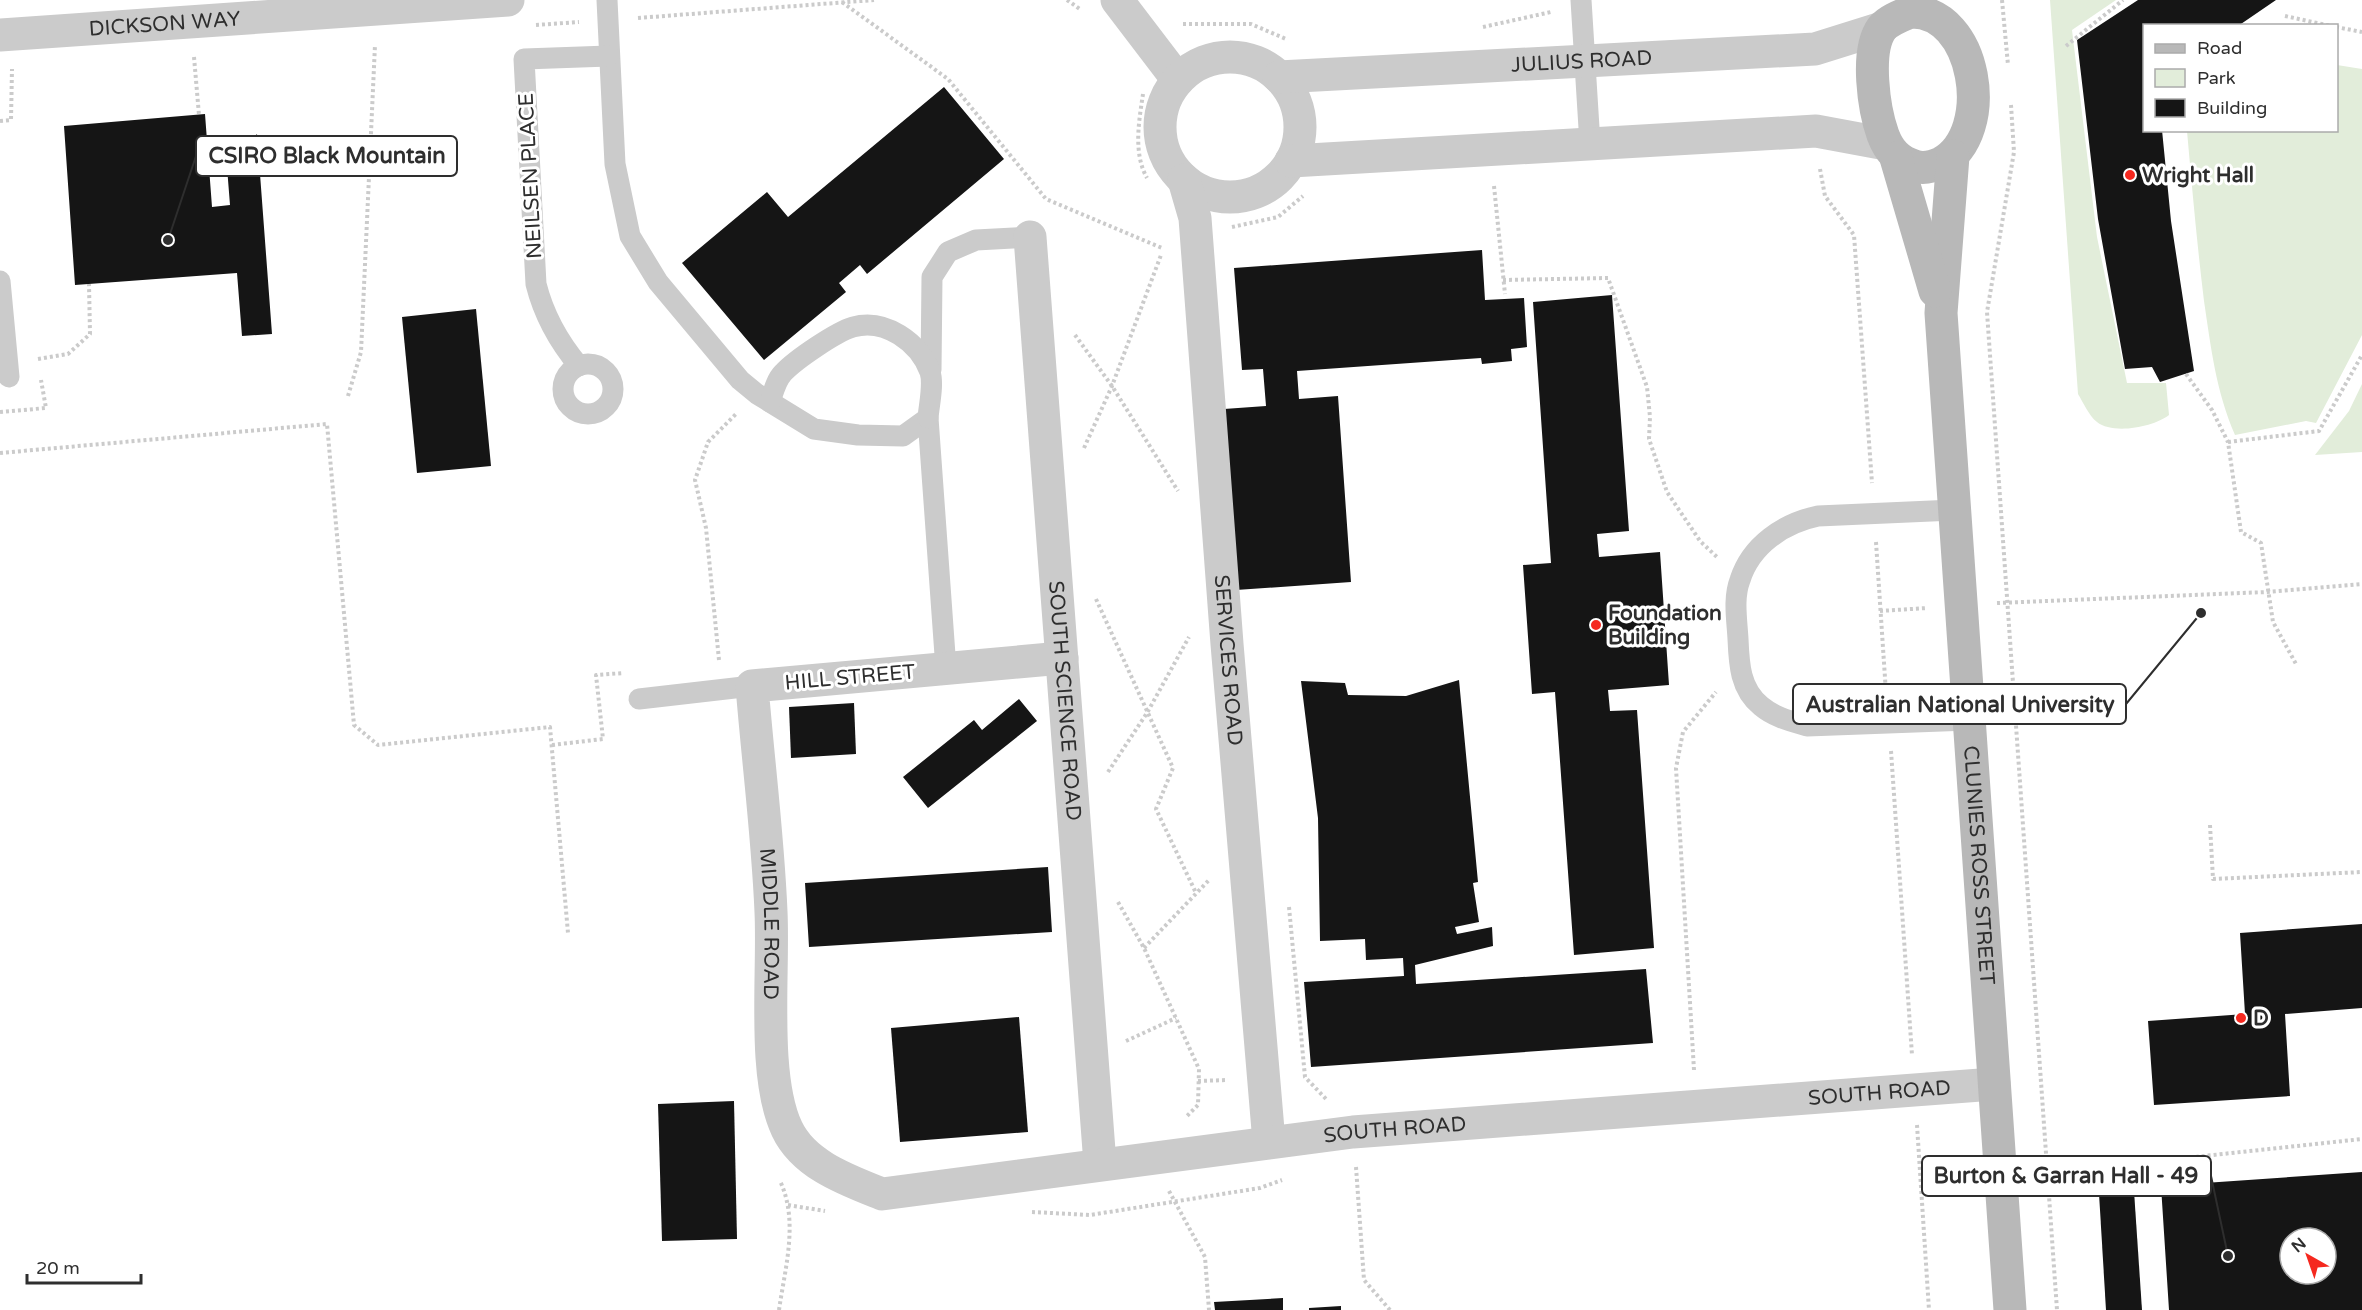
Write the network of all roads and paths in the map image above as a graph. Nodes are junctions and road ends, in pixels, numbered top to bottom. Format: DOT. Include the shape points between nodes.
graph roads {
  1 [pos="508,0"];
  2 [pos="607,0"];
  3 [pos="1067,0"];
  4 [pos="2002,0"];
  5 [pos="2123,0"];
  6 [pos="842,2"];
  7 [pos="1582,3"];
  8 [pos="1103,8"];
  9 [pos="1946,14"];
  10 [pos="1889,16"];
  11 [pos="2285,16"];
  12 [pos="1180,24"];
  13 [pos="2322,24"];
  14 [pos="2338,27"];
  15 [pos="1475,29"];
  16 [pos="2362,32"];
  17 [pos="0,35"];
  18 [pos="375,38"];
  19 [pos="1291,41"];
  20 [pos="2066,46"];
  21 [pos="193,50"];
  22 [pos="609,56"];
  23 [pos="1585,61"];
  24 [pos="2008,69"];
  25 [pos="1279,76"];
  26 [pos="1178,80"];
  27 [pos="1143,90"];
  28 [pos="2011,104"];
  29 [pos="199,115"];
  30 [pos="1590,144"];
  31 [pos="1891,151"];
  32 [pos="1953,156"];
  33 [pos="1291,161"];
  34 [pos="1149,179"];
  35 [pos="1820,179"];
  36 [pos="1184,180"];
  37 [pos="1030,237"];
  38 [pos="1503,280"];
  39 [pos="0,281"];
  40 [pos="89,284"];
  41 [pos="1941,313"];
  42 [pos="1073,332"];
  43 [pos="2362,356"];
  44 [pos="579,366"];
  45 [pos="931,374"];
  46 [pos="2186,374"];
  47 [pos="9,377"];
  48 [pos="1112,386"];
  49 [pos="348,396"];
  50 [pos="764,398"];
  51 [pos="0,412"];
  52 [pos="928,418"];
  53 [pos="2228,442"];
  54 [pos="0,453"];
  55 [pos="1080,456"];
  56 [pos="1180,496"];
  57 [pos="1954,510"];
  58 [pos="1874,514"];
  59 [pos="1740,579"];
  60 [pos="2362,584"];
  61 [pos="2267,592"];
  62 [pos="1095,598"];
  63 [pos="2006,602"];
  64 [pos="1933,607"];
  65 [pos="1880,611"];
  66 [pos="1193,631"];
  67 [pos="1062,658"];
  68 [pos="2296,664"];
  69 [pos="1739,667"];
  70 [pos="946,669"];
  71 [pos="596,675"];
  72 [pos="737,688"];
  73 [pos="639,699"];
  74 [pos="1147,713"];
  75 [pos="1969,720"];
  76 [pos="1889,723"];
  77 [pos="552,746"];
  78 [pos="1074,823"];
  79 [pos="2210,825"];
  80 [pos="1244,844"];
  81 [pos="2362,872"];
  82 [pos="1196,893"];
  83 [pos="1288,899"];
  84 [pos="1117,900"];
  85 [pos="568,933"];
  86 [pos="1144,948"];
  87 [pos="1176,1018"];
  88 [pos="1115,1046"];
  89 [pos="1994,1084"];
  90 [pos="1914,1091"];
  91 [pos="1696,1107"];
  92 [pos="1353,1132"];
  93 [pos="2362,1139"];
  94 [pos="1269,1142"];
  95 [pos="807,1155"];
  96 [pos="1148,1158"];
  97 [pos="2148,1162"];
  98 [pos="1100,1164"];
  99 [pos="1209,1310"];
  100 [pos="1389,1310"];
  101 [pos="1929,1310"];
  102 [pos="2010,1310"];
  103 [pos="2057,1310"];
  1 -- 17 [label="street, DICKSON WAY"];
  2 -- 22 [label="lane"];
  3 -- 8 [label="path"];
  4 -- 24 [label="path"];
  5 -- 20 [label="path"];
  6 -- 48 [label="path" via="948,79 1046,199 1163,248"];
  7 -- 15 [label="path"];
  7 -- 23 [label="lane"];
  8 -- 26 [label="street"];
  9 -- 10 [label="street" via="1910,12"];
  9 -- 32 [label="street" via="1973,86 1970,126"];
  10 -- 23 [label="street, JULIUS ROAD" via="1815,49"];
  10 -- 31 [label="street" via="1877,39 1874,80 1875,107"];
  11 -- 13 [label="path"];
  12 -- 19 [label="path" via="1251,24"];
  14 -- 16 [label="path"];
  18 -- 49 [label="path" via="361,352"];
  21 -- 29 [label="path"];
  22 -- 44 [label="lane, NEILSEN PLACE" via="524,59 536,284 552,329"];
  22 -- 50 [label="lane" via="615,164 630,236 658,282 740,380"];
  23 -- 25 [label="street, JULIUS ROAD"];
  23 -- 30 [label="lane"];
  25 -- 26 [label="street" via="1247,58 1228,57 1209,59"];
  25 -- 33 [label="street" via="1293,95 1299,117 1299,139"];
  26 -- 36 [label="street" via="1166,98 1160,120 1162,142 1170,163"];
  27 -- 34 [label="path" via="1138,144 1142,169"];
  28 -- 63 [label="path" via="2014,152 1987,312"];
  30 -- 31 [label="street" via="1815,130"];
  30 -- 33 [label="street"];
  31 -- 32 [label="street" via="1915,166 1932,167"];
  31 -- 41 [label="street, CLUNIES ROSS STREET"];
  32 -- 41 [label="street, CLUNIES ROSS STREET"];
  33 -- 36 [label="street" via="1261,189 1242,195 1221,196 1201,191"];
  35 -- 58 [label="path" via="1825,196 1854,235"];
  36 -- 80 [label="street, SERVICES ROAD" via="1196,218"];
  37 -- 45 [label="lane" via="976,240 948,252 932,277"];
  37 -- 67 [label="street, SOUTH SCIENCE ROAD"];
  38 -- 59 [label="path" via="1608,278 1647,387 1649,439 1666,492 1700,541"];
  39 -- 47 [label="lane"];
  40 -- 51 [label="path" via="90,334 68,354 37,359 46,408"];
  41 -- 57 [label="street, CLUNIES ROSS STREET"];
  42 -- 48 [label="path"];
  43 -- 53 [label="path" via="2319,431"];
  45 -- 50 [label="lane" via="919,351 905,336 878,327 853,327 807,353 781,374"];
  45 -- 52 [label="lane"];
  46 -- 53 [label="path" via="2212,410"];
  48 -- 55 [label="path"];
  48 -- 56 [label="path"];
  50 -- 52 [label="lane" via="814,429 858,435 903,436"];
  50 -- 72 [label="path" via="708,442 695,480"];
  52 -- 70 [label="lane"];
  53 -- 61 [label="path" via="2241,532 2261,543"];
  54 -- 77 [label="path" via="327,424 354,725 378,745 550,727"];
  57 -- 58 [label="lane"];
  57 -- 75 [label="street, CLUNIES ROSS STREET"];
  58 -- 59 [label="lane" via="1797,520 1764,544"];
  58 -- 65 [label="path"];
  59 -- 69 [label="lane"];
  60 -- 61 [label="path"];
  61 -- 63 [label="path"];
  61 -- 68 [label="path" via="2273,622"];
  62 -- 74 [label="path"];
  63 -- 103 [label="path"];
  64 -- 65 [label="path"];
  65 -- 76 [label="path"];
  66 -- 74 [label="path"];
  67 -- 70 [label="street, HILL STREET"];
  67 -- 78 [label="street, SOUTH SCIENCE ROAD"];
  69 -- 76 [label="lane" via="1746,688 1760,706 1782,719 1807,726"];
  69 -- 91 [label="path" via="1683,732 1676,768"];
  70 -- 72 [label="street, HILL STREET"];
  71 -- 77 [label="path" via="603,739"];
  72 -- 73 [label="lane, HILL STREET"];
  72 -- 95 [label="street, MIDDLE ROAD" via="771,912 776,1101 787,1131"];
  74 -- 78 [label="path"];
  74 -- 82 [label="path" via="1173,768 1156,809"];
  75 -- 76 [label="lane"];
  75 -- 89 [label="street, CLUNIES ROSS STREET"];
  76 -- 90 [label="path"];
  77 -- 85 [label="path"];
  78 -- 98 [label="street, SOUTH SCIENCE ROAD"];
  79 -- 81 [label="path" via="2213,879"];
  80 -- 82 [label="path"];
  80 -- 94 [label="street, SERVICES ROAD"];
  82 -- 86 [label="path"];
  83 -- 92 [label="path" via="1305,1077"];
  84 -- 86 [label="path"];
  86 -- 87 [label="path"];
  87 -- 88 [label="path"];
  87 -- 96 [label="path" via="1199,1069 1198,1105"];
  89 -- 90 [label="street, SOUTH ROAD"];
  89 -- 102 [label="street, CLUNIES ROSS STREET"];
  90 -- 91 [label="street, SOUTH ROAD"];
  90 -- 101 [label="path"];
  91 -- 92 [label="street, SOUTH ROAD"];
  92 -- 94 [label="street, SOUTH ROAD"];
  92 -- 100 [label="path" via="1364,1280"];
  93 -- 97 [label="path"];
  94 -- 96 [label="street, SOUTH ROAD"];
  95 -- 98 [label="street, SOUTH ROAD" via="840,1178 882,1194"];
  96 -- 98 [label="street, SOUTH ROAD"];
  96 -- 99 [label="path" via="1205,1257"];
}
